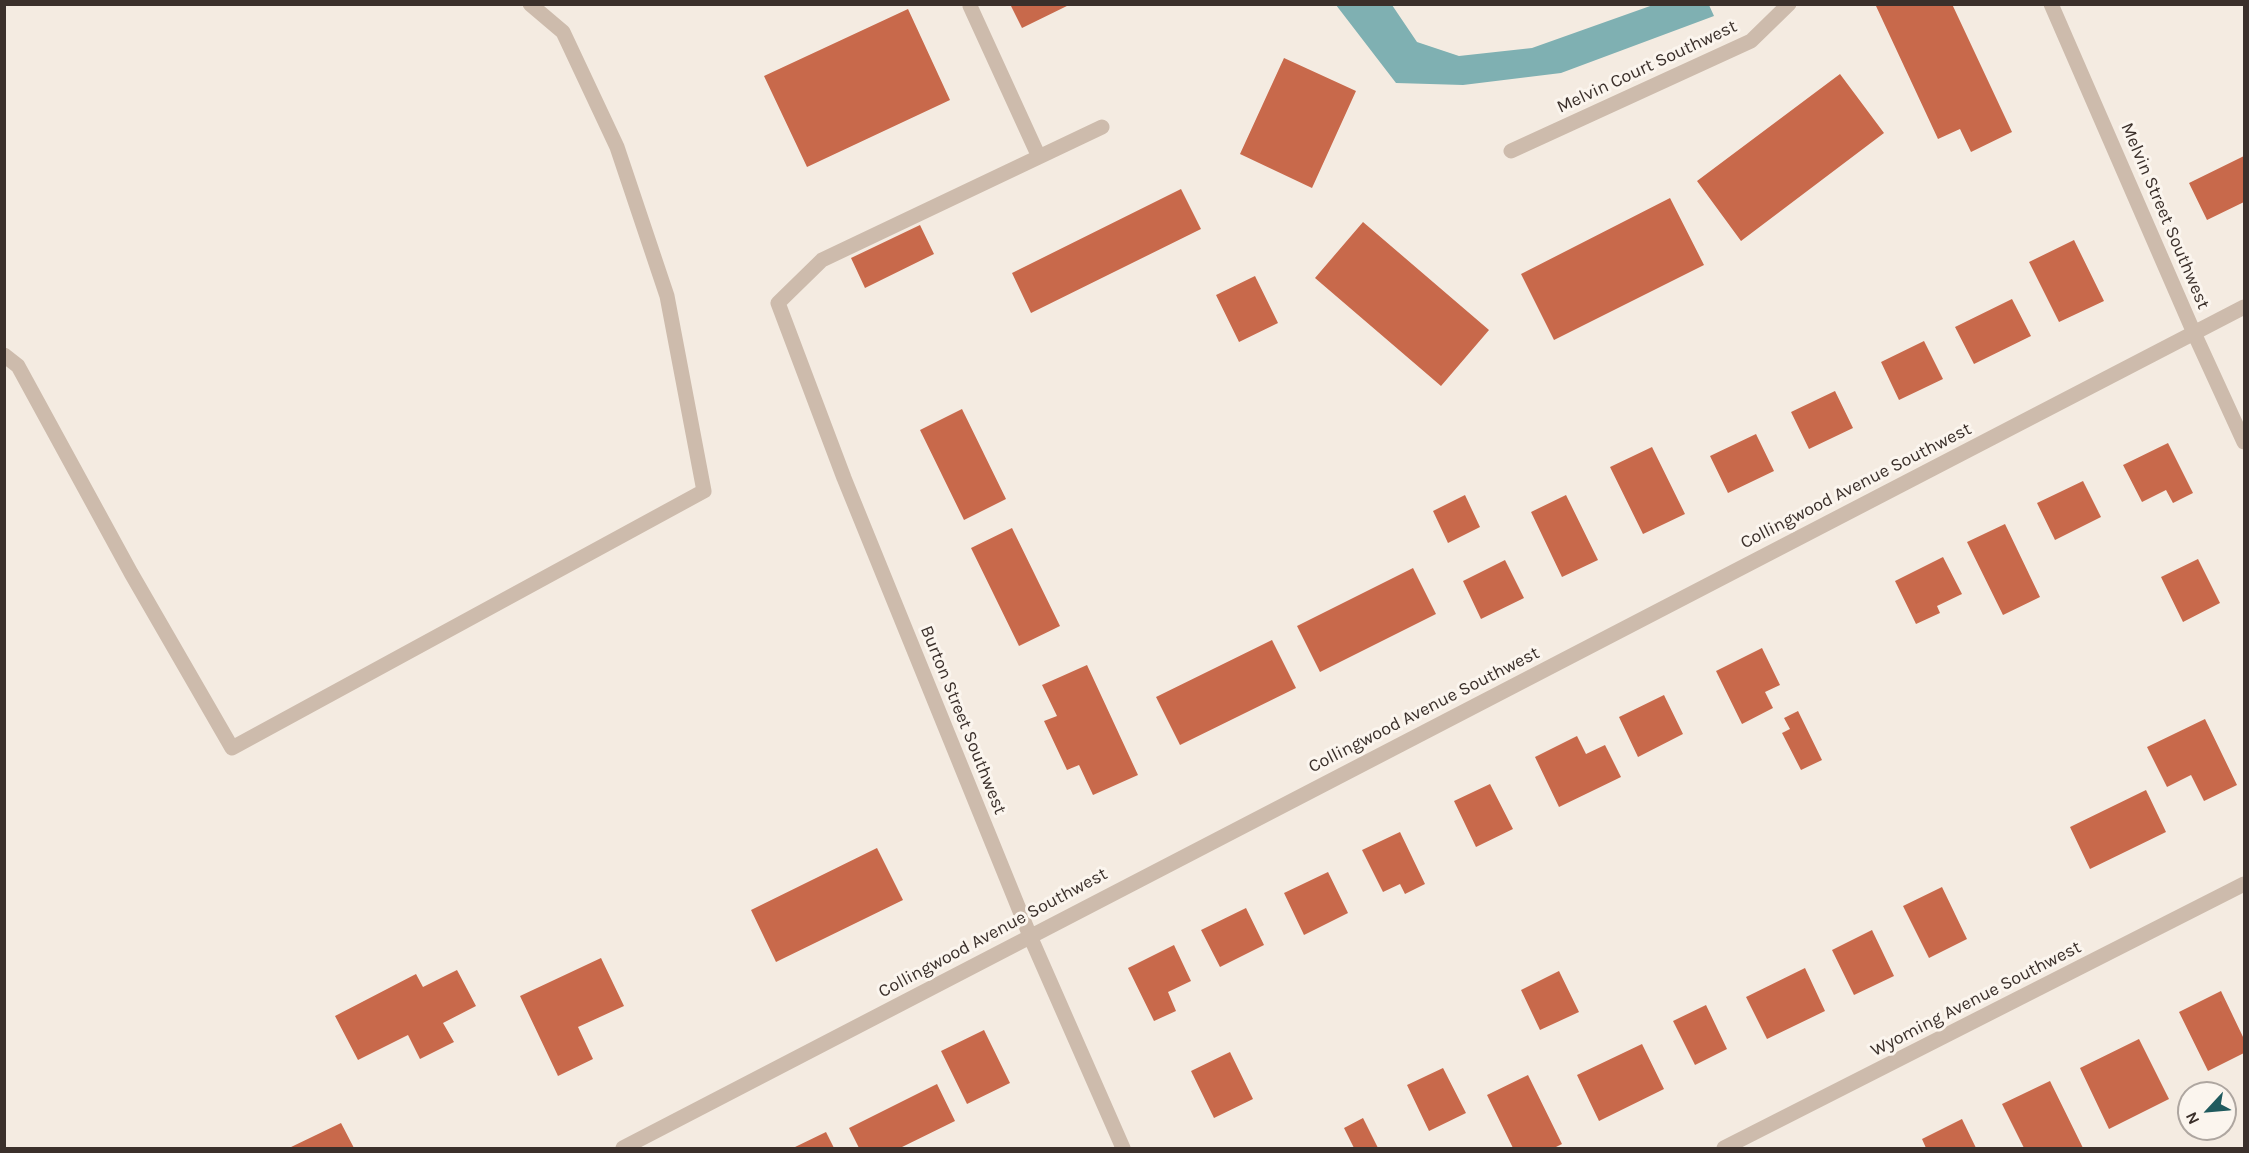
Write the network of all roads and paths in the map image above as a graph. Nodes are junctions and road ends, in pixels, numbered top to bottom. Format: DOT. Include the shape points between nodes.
graph roads {
  1 [pos="530,4"];
  2 [pos="1789,4"];
  3 [pos="2051,4"];
  4 [pos="970,6"];
  5 [pos="1102,127"];
  6 [pos="1511,151"];
  7 [pos="1039,157"];
  8 [pos="2244,307"];
  9 [pos="2194,333"];
  10 [pos="4,355"];
  11 [pos="2244,442"];
  12 [pos="2244,884"];
  13 [pos="1030,936"];
  14 [pos="623,1149"];
  15 [pos="1123,1149"];
  16 [pos="1724,1149"];
  1 -- 10 [label="street" via="563,32 617,147 667,296 704,491 232,748 18,366"];
  2 -- 6 [label="street, Melvin Court Southwest" via="1751,41"];
  3 -- 9 [label="street, Melvin Street Southwest"];
  4 -- 7 [label="street"];
  5 -- 7 [label="street"];
  7 -- 13 [label="street, Burton Street Southwest" via="822,260 778,303 844,478"];
  8 -- 9 [label="street, Collingwood Avenue Southwest"];
  9 -- 11 [label="street, Melvin Street Southwest"];
  9 -- 13 [label="street, Collingwood Avenue Southwest"];
  12 -- 16 [label="street, Wyoming Avenue Southwest"];
  13 -- 14 [label="street, Collingwood Avenue Southwest"];
  13 -- 15 [label="street, Burton Street Southwest"];
}
